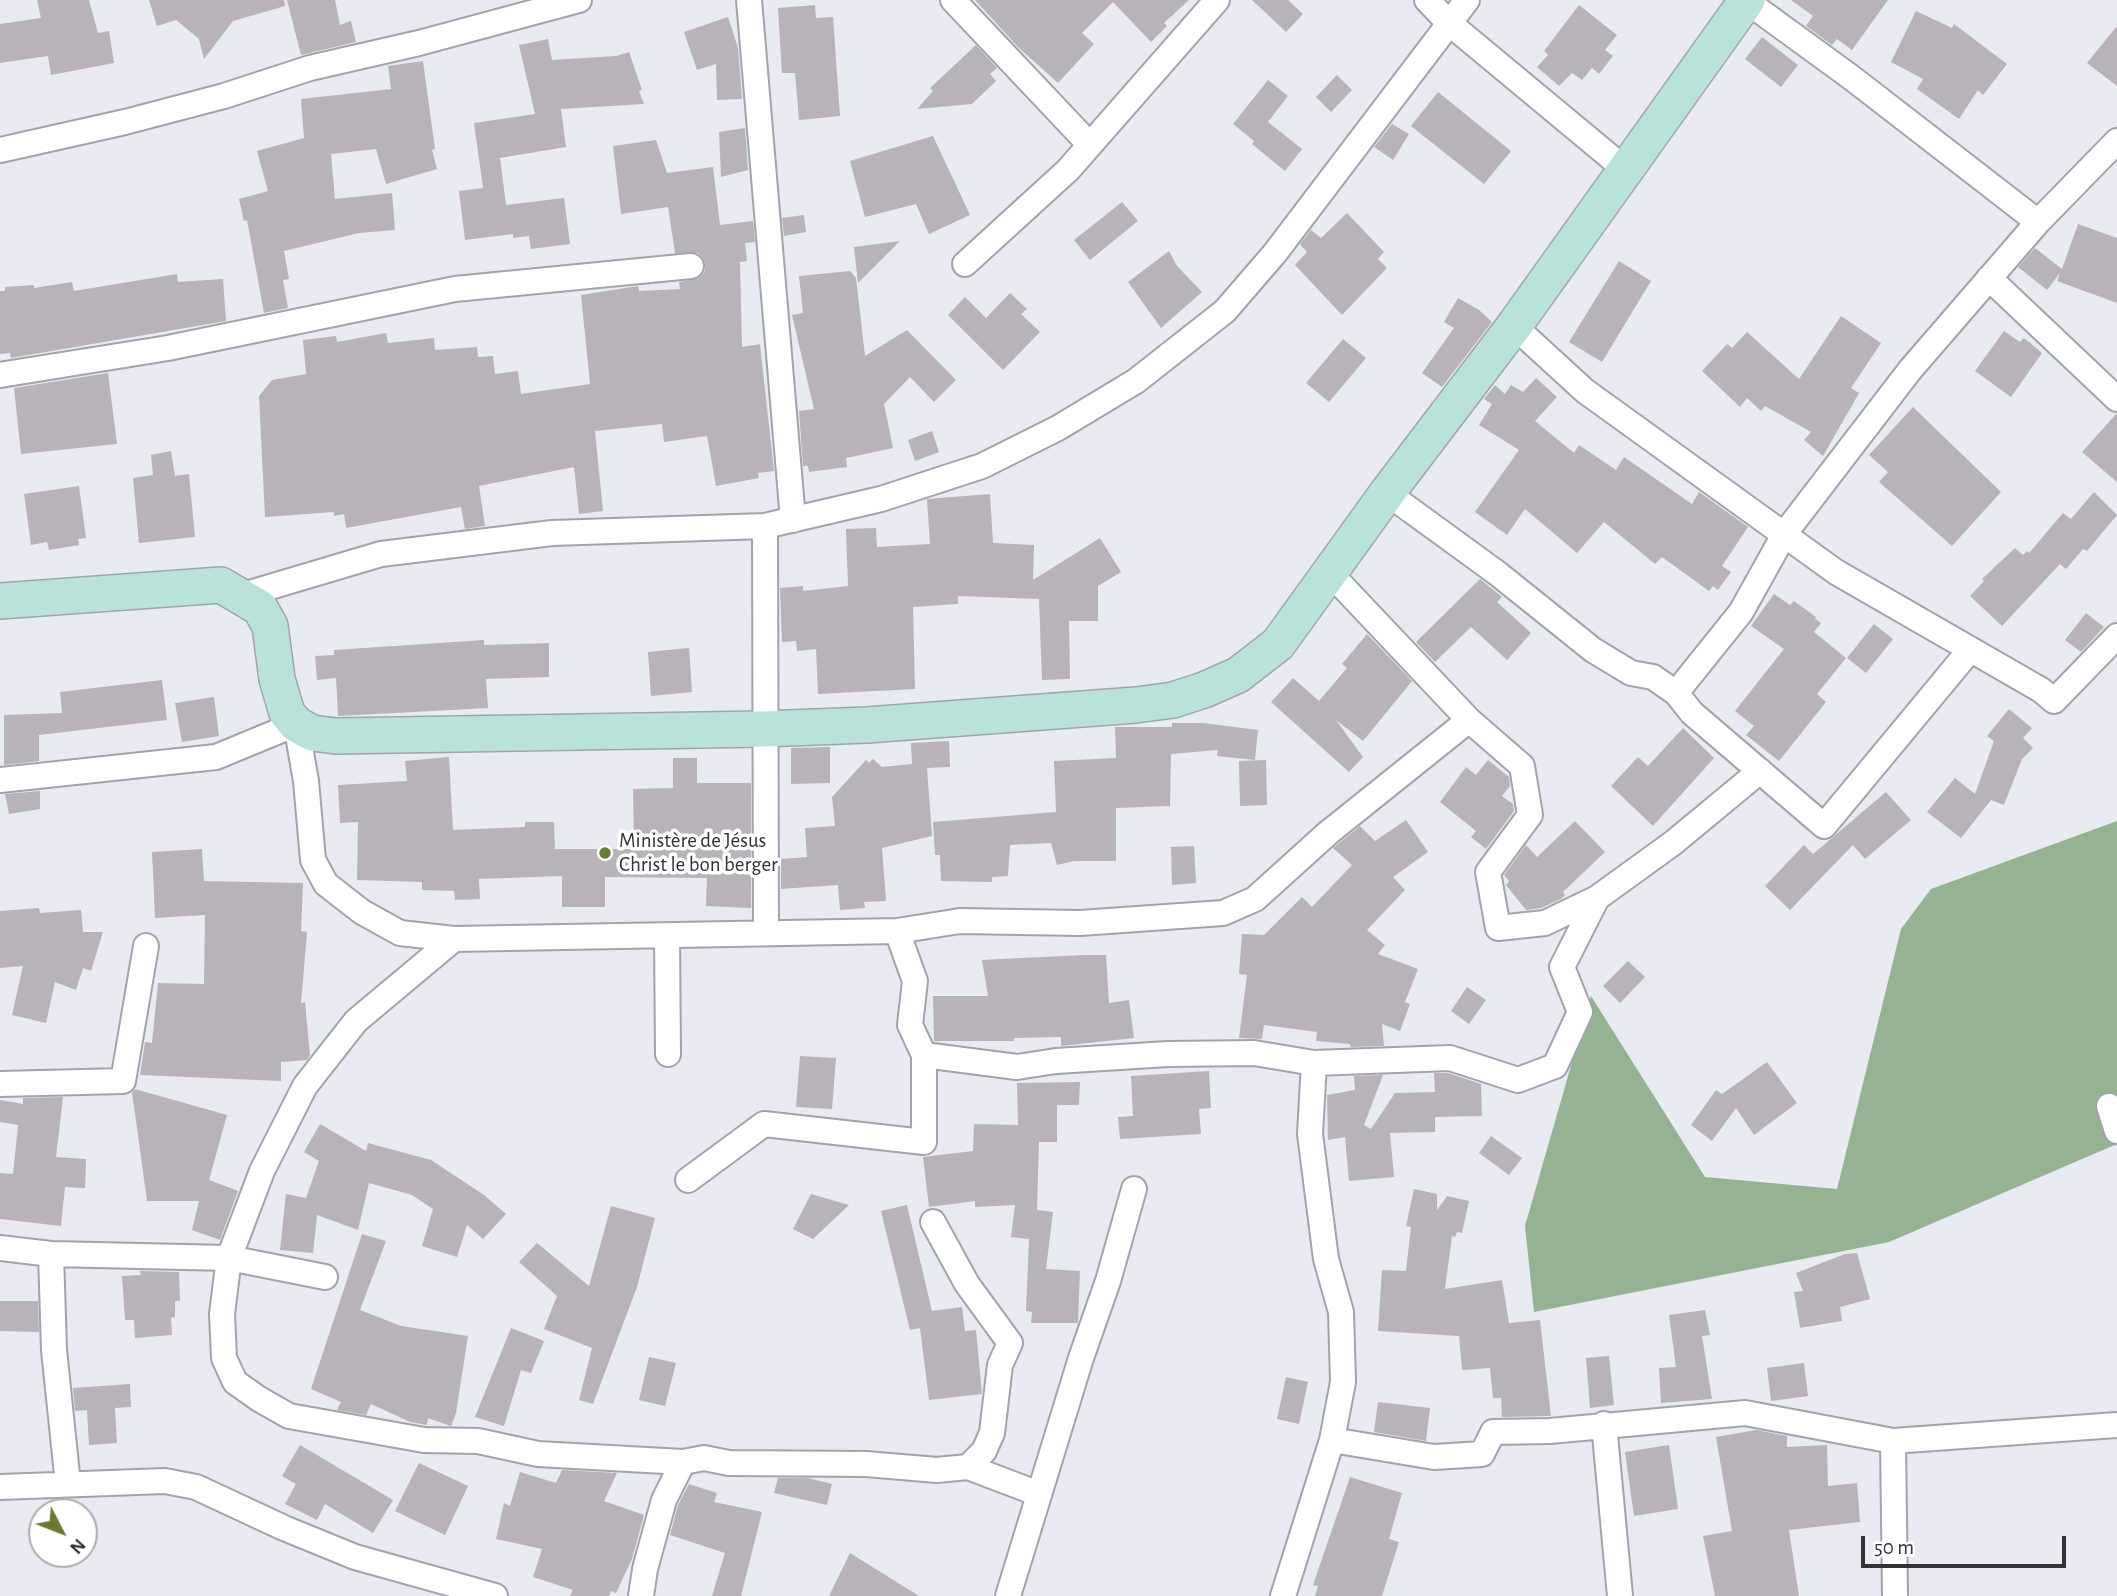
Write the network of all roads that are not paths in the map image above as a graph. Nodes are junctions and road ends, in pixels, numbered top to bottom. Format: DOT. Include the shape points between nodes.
graph roads {
  1 [pos="579,0"];
  2 [pos="749,0"];
  3 [pos="953,0"];
  4 [pos="1217,0"];
  5 [pos="1427,0"];
  6 [pos="1467,0"];
  7 [pos="1746,0"];
  8 [pos="513,8"];
  9 [pos="1449,23"];
  10 [pos="2117,141"];
  11 [pos="1090,145"];
  12 [pos="0,150"];
  13 [pos="1626,170"];
  14 [pos="2038,222"];
  15 [pos="965,264"];
  16 [pos="691,266"];
  17 [pos="1989,278"];
  18 [pos="1514,326"];
  19 [pos="0,375"];
  20 [pos="2117,399"];
  21 [pos="1387,493"];
  22 [pos="793,520"];
  23 [pos="765,526"];
  24 [pos="1785,533"];
  25 [pos="1330,573"];
  26 [pos="243,595"];
  27 [pos="0,601"];
  28 [pos="2117,636"];
  29 [pos="1970,650"];
  30 [pos="1676,693"];
  31 [pos="1469,720"];
  32 [pos="296,724"];
  33 [pos="763,729"];
  34 [pos="1760,771"];
  35 [pos="0,779"];
  36 [pos="1597,898"];
  37 [pos="897,931"];
  38 [pos="766,932"];
  39 [pos="667,936"];
  40 [pos="454,939"];
  41 [pos="146,946"];
  42 [pos="668,1054"];
  43 [pos="924,1055"];
  44 [pos="1314,1063"];
  45 [pos="0,1084"];
  46 [pos="2109,1106"];
  47 [pos="2117,1131"];
  48 [pos="688,1180"];
  49 [pos="1134,1189"];
  50 [pos="933,1222"];
  51 [pos="0,1248"];
  52 [pos="51,1254"];
  53 [pos="229,1258"];
  54 [pos="325,1277"];
  55 [pos="1604,1424"];
  56 [pos="2117,1425"];
  57 [pos="1332,1440"];
  58 [pos="1893,1441"];
  59 [pos="683,1462"];
  60 [pos="968,1466"];
  61 [pos="68,1484"];
  62 [pos="0,1488"];
  63 [pos="1039,1494"];
  64 [pos="495,1596"];
  65 [pos="641,1596"];
  66 [pos="1008,1596"];
  67 [pos="1283,1596"];
  68 [pos="1620,1596"];
  69 [pos="1895,1596"];
  1 -- 8 [label="street"];
  2 -- 22 [label="street"];
  3 -- 11 [label="street"];
  4 -- 11 [label="street"];
  5 -- 9 [label="street"];
  6 -- 9 [label="street"];
  7 -- 13 [label="street"];
  7 -- 14 [label="street"];
  8 -- 12 [label="street" via="419,43"];
  9 -- 13 [label="street"];
  9 -- 22 [label="street" via="1225,312 1136,381 982,466 881,499"];
  10 -- 14 [label="street"];
  11 -- 15 [label="street"];
  13 -- 18 [label="street"];
  14 -- 17 [label="street"];
  16 -- 19 [label="street" via="456,289 168,348"];
  17 -- 20 [label="street"];
  17 -- 24 [label="street" via="1910,370"];
  18 -- 21 [label="street"];
  18 -- 24 [label="street" via="1585,391"];
  21 -- 25 [label="street"];
  21 -- 30 [label="street" via="1593,650 1631,673 1653,677"];
  22 -- 23 [label="street"];
  23 -- 26 [label="street" via="552,533 381,554"];
  23 -- 33 [label="street"];
  24 -- 29 [label="street" via="1836,572"];
  24 -- 30 [label="street" via="1741,612"];
  25 -- 31 [label="street"];
  25 -- 33 [label="street" via="1278,644 1238,675 1173,700"];
  26 -- 27 [label="street" via="221,585 194,585"];
  26 -- 32 [label="street" via="260,608 270,626 276,679 287,713"];
  28 -- 29 [label="street" via="2054,701"];
  29 -- 34 [label="street" via="1824,826"];
  30 -- 34 [label="street" via="1692,713"];
  31 -- 36 [label="street" via="1522,766 1530,815 1488,872 1497,928 1545,923"];
  31 -- 37 [label="street" via="1328,833 1255,899 1223,913 1080,923 960,920"];
  32 -- 33 [label="street" via="312,733 335,736"];
  32 -- 35 [label="street" via="216,757"];
  32 -- 40 [label="street" via="313,860 326,884 400,933"];
  33 -- 38 [label="street"];
  34 -- 36 [label="street" via="1674,844"];
  36 -- 44 [label="street" via="1562,967 1580,1012 1555,1066 1518,1080 1450,1058"];
  37 -- 38 [label="street"];
  37 -- 43 [label="street" via="915,981 910,1025"];
  38 -- 39 [label="street"];
  39 -- 40 [label="street"];
  39 -- 42 [label="street"];
  40 -- 53 [label="street" via="356,1021 305,1086 262,1171"];
  41 -- 45 [label="street" via="123,1081"];
  43 -- 44 [label="street" via="1017,1067 1056,1061 1242,1053"];
  43 -- 48 [label="street" via="924,1142 764,1124"];
  44 -- 57 [label="street" via="1310,1134 1326,1259 1341,1311 1343,1382"];
  46 -- 47 [label="street"];
  49 -- 63 [label="street"];
  50 -- 60 [label="street" via="967,1284 1010,1343 1000,1365 992,1433 984,1451"];
  51 -- 52 [label="street"];
  52 -- 53 [label="street"];
  52 -- 61 [label="street" via="54,1350"];
  53 -- 54 [label="street"];
  53 -- 59 [label="street" via="222,1314 224,1358 235,1382 289,1416 424,1440 478,1441 538,1454"];
  55 -- 57 [label="street" via="1493,1433 1482,1454 1434,1457"];
  55 -- 58 [label="street" via="1745,1413"];
  55 -- 68 [label="street"];
  56 -- 58 [label="street"];
  57 -- 67 [label="street"];
  58 -- 69 [label="street"];
  59 -- 60 [label="street" via="704,1458 729,1463 866,1464 937,1470"];
  59 -- 65 [label="street" via="664,1500"];
  60 -- 63 [label="street"];
  61 -- 62 [label="street"];
  61 -- 64 [label="street" via="164,1481 196,1487 355,1556"];
  63 -- 66 [label="street"];
}
